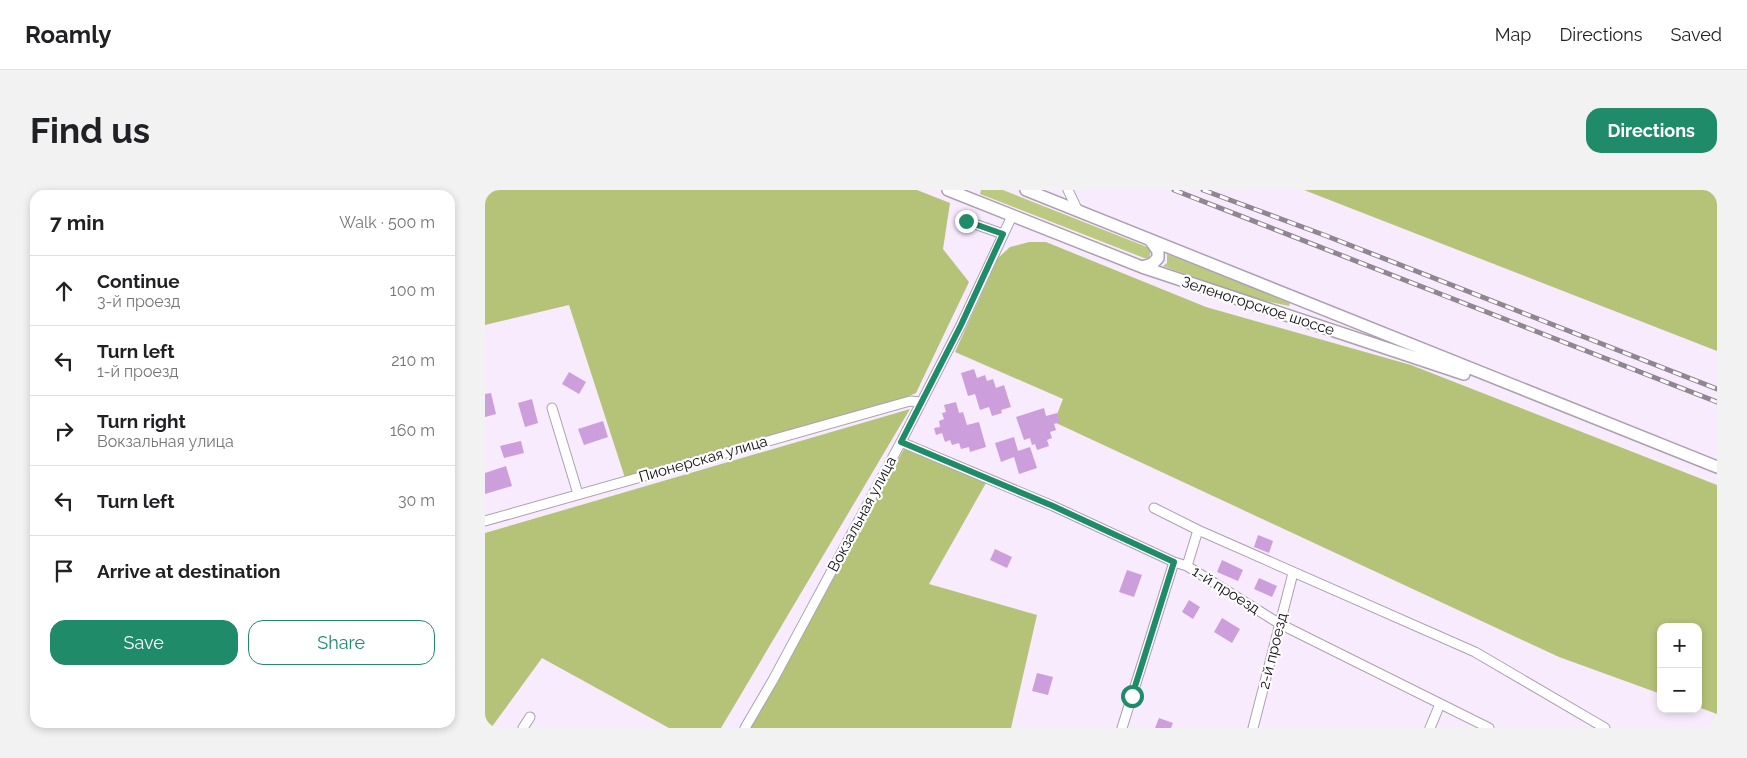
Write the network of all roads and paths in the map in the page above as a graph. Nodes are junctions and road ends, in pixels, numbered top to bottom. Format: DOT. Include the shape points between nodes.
graph roads {
  1 [pos="948,190"];
  2 [pos="1026,190"];
  3 [pos="1068,190"];
  4 [pos="1078,211"];
  5 [pos="1012,216"];
  6 [pos="966,221"];
  7 [pos="1003,234"];
  8 [pos="1151,241"];
  9 [pos="1141,267"];
  10 [pos="921,402"];
  11 [pos="553,408"];
  12 [pos="1572,410"];
  13 [pos="901,442"];
  14 [pos="1717,466"];
  15 [pos="578,494"];
  16 [pos="1154,508"];
  17 [pos="485,521"];
  18 [pos="1198,530"];
  19 [pos="1174,562"];
  20 [pos="1187,566"];
  21 [pos="1293,573"];
  22 [pos="1280,624"];
  23 [pos="1440,704"];
  24 [pos="530,718"];
  25 [pos="523,728"];
  26 [pos="745,728"];
  27 [pos="1122,728"];
  28 [pos="1253,728"];
  29 [pos="1430,728"];
  30 [pos="1489,728"];
  31 [pos="1605,728"];
  1 -- 5 [label="main road, Зеленогорское шоссе"];
  2 -- 4 [label="main road, Зеленогорское шоссе"];
  3 -- 4 [label="street"];
  4 -- 8 [label="main road, Зеленогорское шоссе"];
  5 -- 7 [label="street, Вокзальная улица"];
  5 -- 9 [label="main road, Зеленогорское шоссе"];
  6 -- 7 [label="street"];
  7 -- 10 [label="street, Вокзальная улица"];
  8 -- 9 [label="main road" via="1158,251 1158,258"];
  8 -- 12 [label="main road, Зеленогорское шоссе"];
  9 -- 12 [label="main road, Зеленогорское шоссе"];
  10 -- 13 [label="street, Вокзальная улица"];
  10 -- 15 [label="street, Пионерская улица" via="910,401"];
  11 -- 15 [label="street"];
  12 -- 14 [label="main road, Зеленогорское шоссе"];
  13 -- 19 [label="street, 1-й проезд" via="1053,506"];
  13 -- 26 [label="street, Вокзальная улица"];
  15 -- 17 [label="street, Пионерская улица"];
  16 -- 18 [label="street"];
  18 -- 20 [label="street"];
  18 -- 21 [label="street"];
  19 -- 20 [label="street, 1-й проезд"];
  19 -- 27 [label="street"];
  20 -- 22 [label="street, 1-й проезд"];
  21 -- 22 [label="street, 2-й проезд"];
  21 -- 31 [label="street" via="1475,652"];
  22 -- 23 [label="street, 1-й проезд"];
  22 -- 28 [label="street, 2-й проезд"];
  23 -- 29 [label="street"];
  23 -- 30 [label="street, 1-й проезд"];
  24 -- 25 [label="street"];
}
